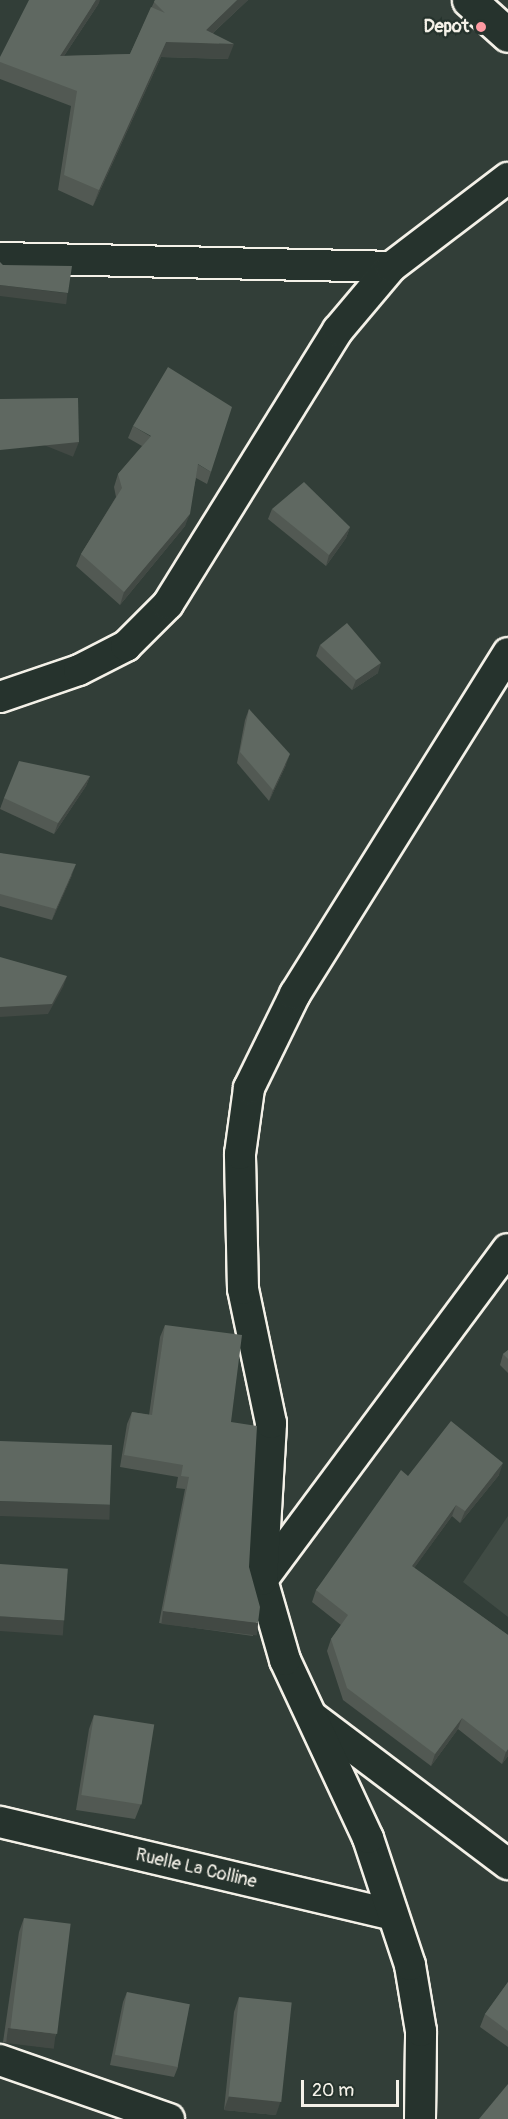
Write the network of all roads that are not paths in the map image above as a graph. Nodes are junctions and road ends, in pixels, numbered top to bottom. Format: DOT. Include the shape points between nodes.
graph roads {
  1 [pos="469,0"];
  2 [pos="508,35"];
  3 [pos="508,178"];
  4 [pos="0,258"];
  5 [pos="391,267"];
  6 [pos="508,653"];
  7 [pos="0,697"];
  8 [pos="508,1249"];
  9 [pos="262,1580"];
  10 [pos="309,1714"];
  11 [pos="0,1822"];
  12 [pos="508,1864"];
  13 [pos="392,1915"];
  14 [pos="0,2060"];
  15 [pos="170,2119"];
  16 [pos="420,2119"];
  1 -- 2 [label="main road"];
  3 -- 5 [label="street"];
  4 -- 5 [label="street"];
  5 -- 7 [label="street" via="296,395 168,604 126,646 79,670"];
  6 -- 9 [label="street" via="295,994 249,1088 239,1215 243,1289 261,1353 272,1424"];
  8 -- 9 [label="street"];
  9 -- 10 [label="street" via="285,1660"];
  10 -- 12 [label="street"];
  10 -- 13 [label="street" via="368,1838"];
  11 -- 13 [label="street, Ruelle La Colline"];
  13 -- 16 [label="street" via="410,1965 421,2031"];
  14 -- 15 [label="street"];
}
